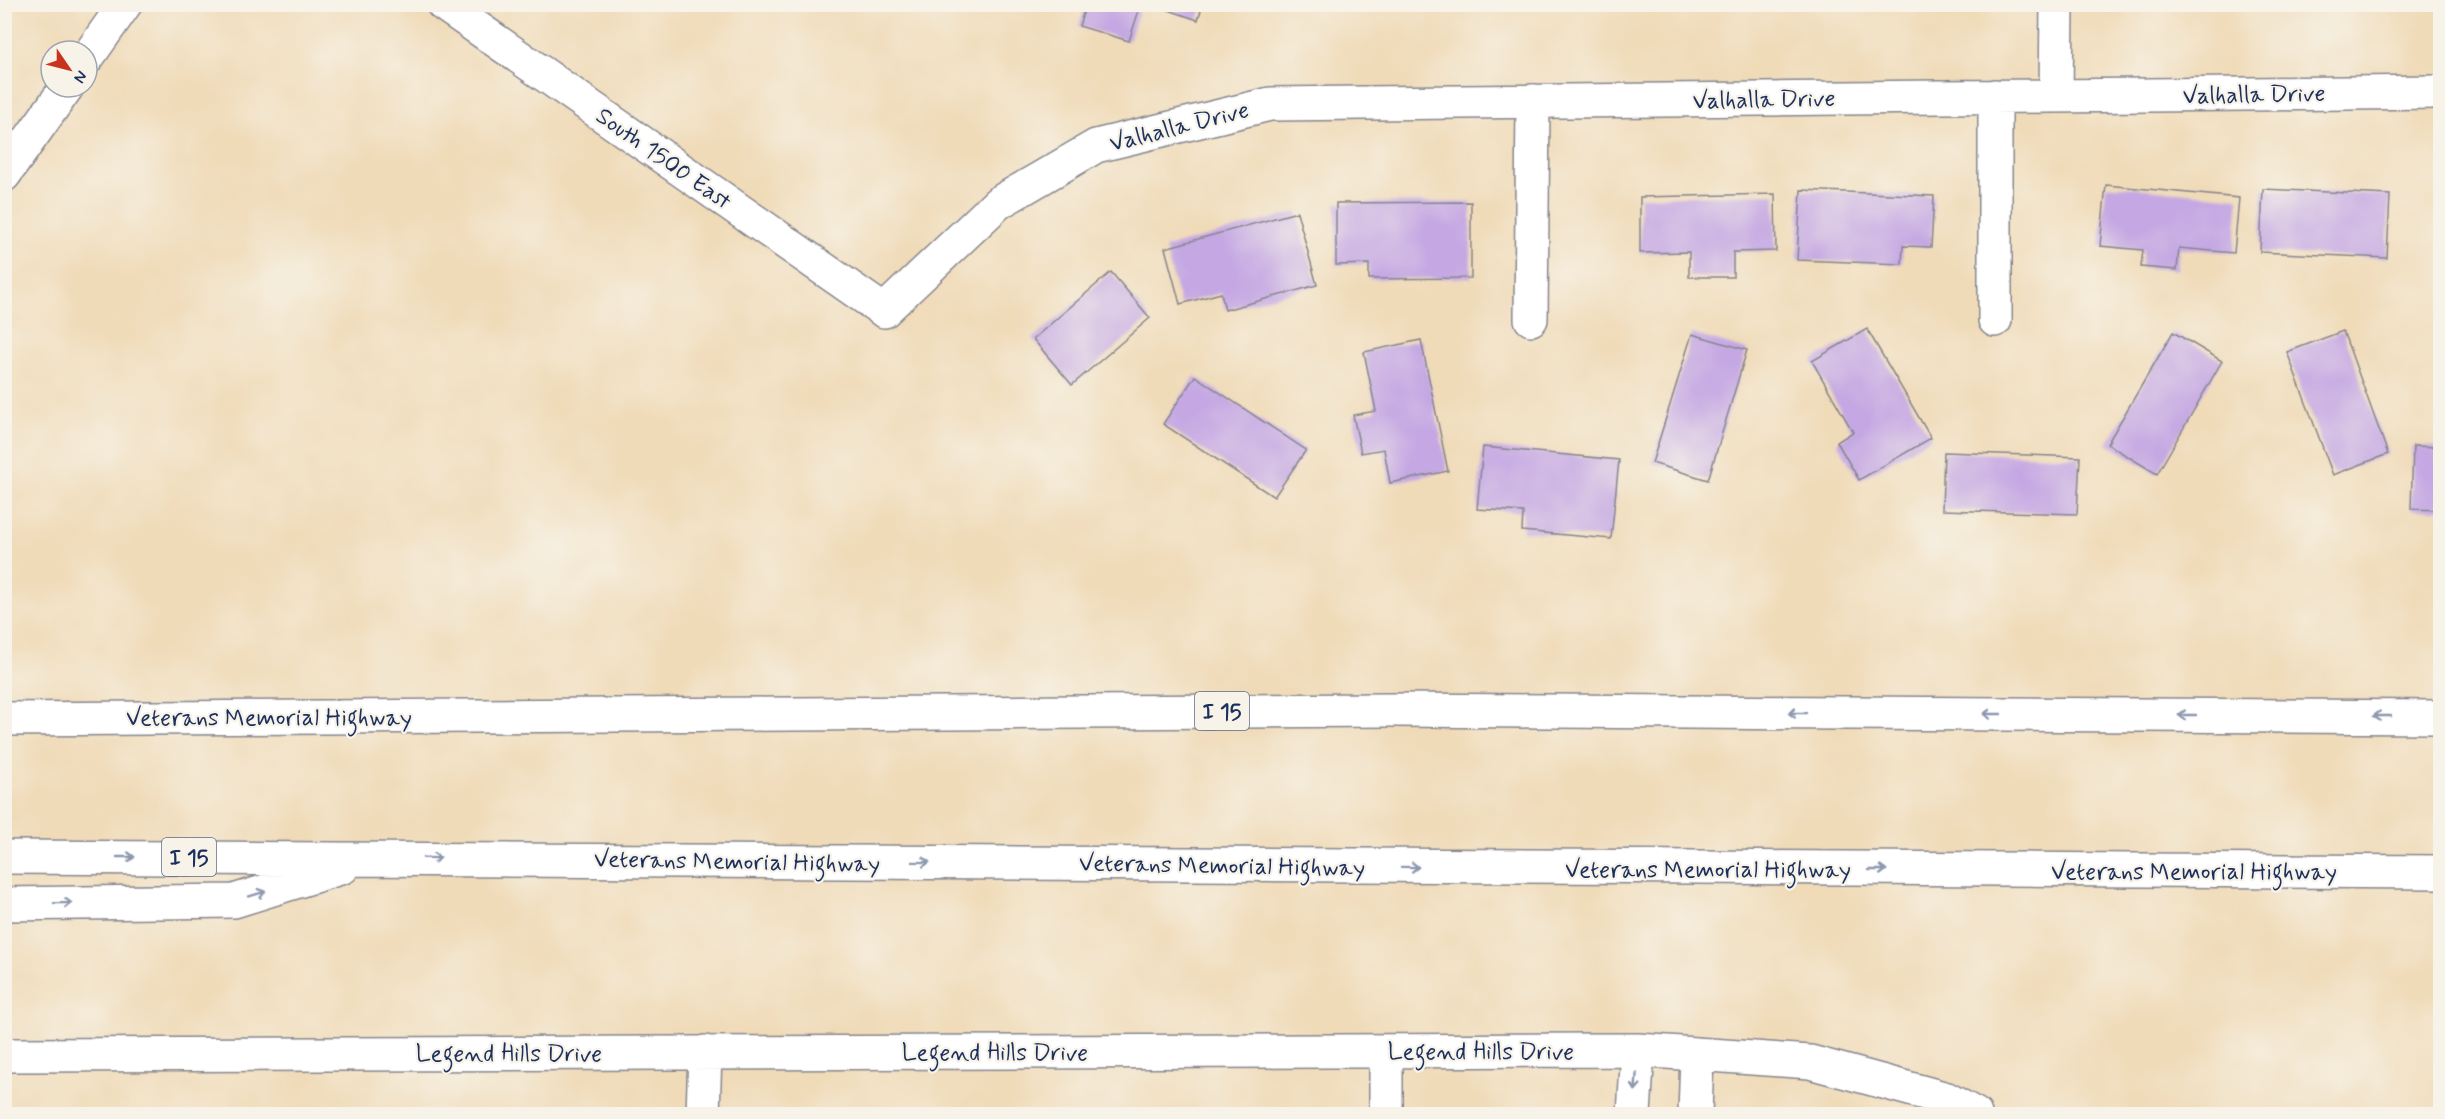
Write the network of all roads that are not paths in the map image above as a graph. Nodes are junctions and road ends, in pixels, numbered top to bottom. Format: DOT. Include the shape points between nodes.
graph roads {
  1 [pos="125,4"];
  2 [pos="443,4"];
  3 [pos="2056,4"];
  4 [pos="99,41"];
  5 [pos="2440,92"];
  6 [pos="1995,96"];
  7 [pos="2056,96"];
  8 [pos="58,99"];
  9 [pos="1533,101"];
  10 [pos="4,175"];
  11 [pos="884,311"];
  12 [pos="1531,319"];
  13 [pos="1995,320"];
  14 [pos="2440,717"];
  15 [pos="4,719"];
  16 [pos="4,857"];
  17 [pos="374,857"];
  18 [pos="2440,873"];
  19 [pos="4,904"];
  20 [pos="1638,1050"];
  21 [pos="1386,1051"];
  22 [pos="705,1052"];
  23 [pos="4,1055"];
  24 [pos="1697,1055"];
  25 [pos="703,1114"];
  26 [pos="1386,1114"];
  27 [pos="1634,1114"];
  28 [pos="1695,1114"];
  29 [pos="1975,1114"];
  1 -- 4 [label="main road"];
  2 -- 11 [label="main road, South 1500 East"];
  3 -- 7 [label="main road"];
  5 -- 7 [label="main road, Valhalla Drive"];
  6 -- 7 [label="main road, Valhalla Drive"];
  6 -- 9 [label="main road, Valhalla Drive"];
  6 -- 13 [label="main road"];
  8 -- 10 [label="main road"];
  9 -- 11 [label="main road, Valhalla Drive" via="1270,104 1096,146 998,203"];
  9 -- 12 [label="main road"];
  14 -- 15 [label="main road, Veterans Memorial Highway / I 15, one-way" via="1394,710"];
  16 -- 17 [label="main road, Veterans Memorial Highway / I 15, one-way"];
  17 -- 18 [label="main road, Veterans Memorial Highway / I 15, one-way"];
  19 -- 17 [label="main road, one-way" via="234,901"];
  20 -- 21 [label="main road, Legend Hills Drive"];
  20 -- 24 [label="main road, Legend Hills Drive"];
  20 -- 27 [label="main road, one-way"];
  21 -- 22 [label="main road, Legend Hills Drive"];
  21 -- 26 [label="main road"];
  22 -- 23 [label="main road, Legend Hills Drive"];
  22 -- 25 [label="main road"];
  24 -- 28 [label="main road"];
  24 -- 29 [label="main road, Legend Hills Drive" via="1810,1062 1947,1099"];
}
